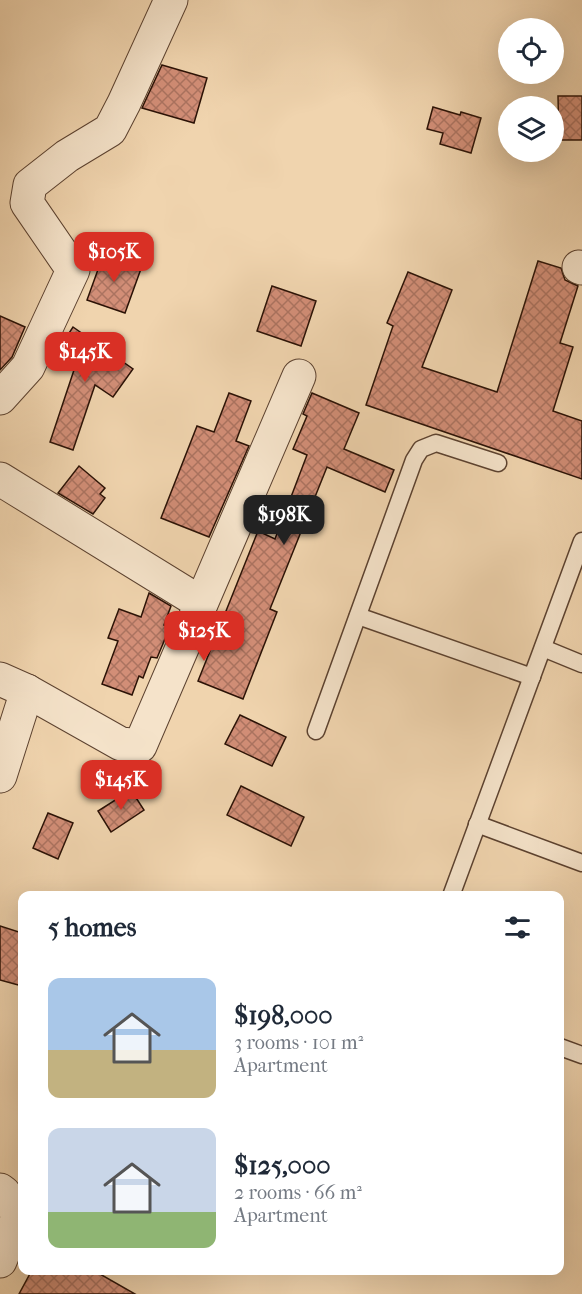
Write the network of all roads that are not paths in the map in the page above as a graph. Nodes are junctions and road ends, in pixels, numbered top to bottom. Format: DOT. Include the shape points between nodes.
graph roads {
  1 [pos="171,0"];
  2 [pos="299,376"];
  3 [pos="0,398"];
  4 [pos="498,463"];
  5 [pos="0,478"];
  6 [pos="582,541"];
  7 [pos="201,603"];
  8 [pos="358,616"];
  9 [pos="543,648"];
  10 [pos="582,664"];
  11 [pos="532,677"];
  12 [pos="14,685"];
  13 [pos="316,731"];
  14 [pos="0,776"];
  15 [pos="477,824"];
  16 [pos="582,863"];
  17 [pos="453,891"];
  18 [pos="564,1048"];
  19 [pos="582,1055"];
  20 [pos="0,1190"];
  21 [pos="18,1213"];
  22 [pos="18,1217"];
  23 [pos="0,1261"];
  1 -- 3 [label="street" via="110,130 30,185 27,203 74,270 28,367"];
  2 -- 7 [label="street"];
  4 -- 8 [label="lane" via="436,444 421,449"];
  5 -- 7 [label="street"];
  6 -- 9 [label="lane"];
  7 -- 12 [label="street" via="140,746 121,744"];
  8 -- 11 [label="lane"];
  8 -- 13 [label="lane"];
  9 -- 10 [label="lane"];
  9 -- 11 [label="lane"];
  11 -- 15 [label="lane"];
  12 -- 14 [label="street"];
  15 -- 16 [label="lane"];
  15 -- 17 [label="lane"];
  18 -- 19 [label="lane"];
  20 -- 21 [label="street"];
  22 -- 23 [label="street"];
}
